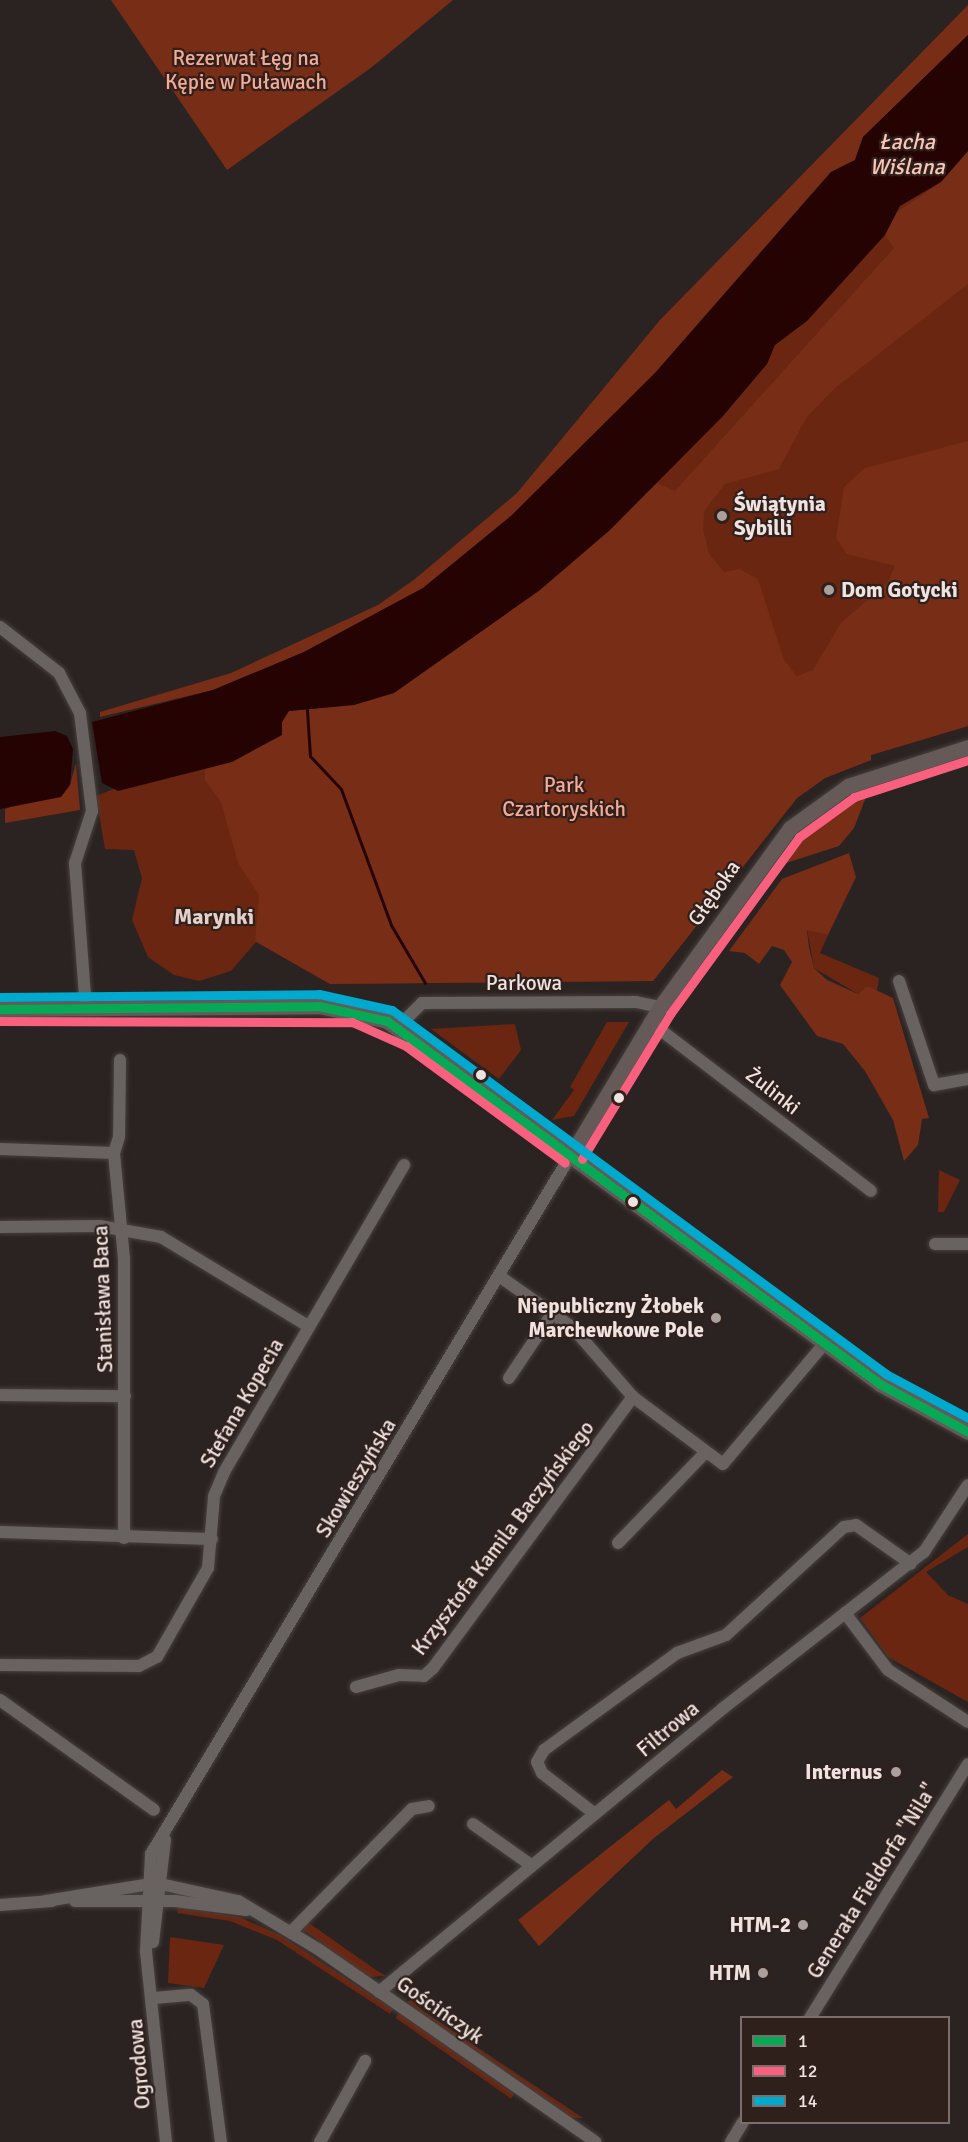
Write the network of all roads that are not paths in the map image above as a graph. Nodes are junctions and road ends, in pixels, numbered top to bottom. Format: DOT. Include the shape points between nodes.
graph roads {
  1 [pos="0,627"];
  2 [pos="968,747"];
  3 [pos="899,981"];
  4 [pos="660,1007"];
  5 [pos="86,1008"];
  6 [pos="0,1009"];
  7 [pos="651,1022"];
  8 [pos="398,1027"];
  9 [pos="120,1060"];
  10 [pos="968,1079"];
  11 [pos="0,1149"];
  12 [pos="114,1153"];
  13 [pos="572,1153"];
  14 [pos="404,1165"];
  15 [pos="871,1191"];
  16 [pos="0,1227"];
  17 [pos="120,1228"];
  18 [pos="935,1244"];
  19 [pos="968,1244"];
  20 [pos="499,1276"];
  21 [pos="552,1314"];
  22 [pos="308,1326"];
  23 [pos="825,1342"];
  24 [pos="508,1378"];
  25 [pos="0,1395"];
  26 [pos="125,1396"];
  27 [pos="633,1397"];
  28 [pos="968,1432"];
  29 [pos="705,1453"];
  30 [pos="968,1485"];
  31 [pos="0,1532"];
  32 [pos="124,1538"];
  33 [pos="212,1539"];
  34 [pos="618,1543"];
  35 [pos="910,1564"];
  36 [pos="845,1613"];
  37 [pos="0,1665"];
  38 [pos="356,1687"];
  39 [pos="0,1700"];
  40 [pos="968,1722"];
  41 [pos="968,1764"];
  42 [pos="429,1806"];
  43 [pos="154,1810"];
  44 [pos="595,1814"];
  45 [pos="473,1824"];
  46 [pos="531,1865"];
  47 [pos="151,1883"];
  48 [pos="46,1901"];
  49 [pos="150,1901"];
  50 [pos="0,1905"];
  51 [pos="259,1913"];
  52 [pos="292,1931"];
  53 [pos="379,1992"];
  54 [pos="153,1998"];
  55 [pos="811,2016"];
  56 [pos="365,2061"];
  57 [pos="742,2124"];
  58 [pos="166,2142"];
  59 [pos="221,2142"];
  60 [pos="320,2142"];
  61 [pos="596,2142"];
  62 [pos="731,2142"];
  1 -- 5 [label="street" via="71,688 92,811 75,863"];
  2 -- 4 [label="main road, Głęboka" via="848,786 808,810 774,845"];
  3 -- 10 [label="street" via="934,1085"];
  4 -- 7 [label="main road, Głęboka"];
  4 -- 8 [label="street, Parkowa" via="636,1002 422,1003"];
  5 -- 6 [label="main road"];
  5 -- 8 [label="main road" via="338,1006"];
  7 -- 13 [label="main road, Głęboka"];
  7 -- 15 [label="street, Żulinki"];
  8 -- 13 [label="main road"];
  9 -- 12 [label="street, Stanisława Baca" via="119,1137"];
  11 -- 12 [label="street"];
  12 -- 17 [label="street, Stanisława Baca"];
  13 -- 20 [label="street, Skowieszyńska"];
  13 -- 23 [label="main road"];
  14 -- 22 [label="street, Stefana Kopecia"];
  16 -- 17 [label="street"];
  17 -- 22 [label="street" via="171,1241"];
  17 -- 26 [label="street, Stanisława Baca"];
  18 -- 19 [label="street"];
  20 -- 21 [label="street"];
  20 -- 47 [label="street, Skowieszyńska" via="172,1822"];
  21 -- 24 [label="street"];
  21 -- 27 [label="street" via="588,1342"];
  22 -- 33 [label="street, Stefana Kopecia" via="218,1485"];
  23 -- 28 [label="main road" via="903,1400"];
  23 -- 29 [label="street" via="731,1460 723,1464"];
  25 -- 26 [label="street"];
  26 -- 32 [label="street, Stanisława Baca"];
  27 -- 29 [label="street"];
  27 -- 38 [label="street, Krzysztofa Kamila Baczyńskiego" via="432,1668 424,1676 399,1675"];
  29 -- 34 [label="street"];
  30 -- 35 [label="street, Filtrowa" via="937,1537"];
  31 -- 32 [label="street"];
  32 -- 33 [label="street"];
  33 -- 37 [label="street, Stefana Kopecia" via="204,1580 149,1665"];
  35 -- 36 [label="street, Filtrowa"];
  35 -- 44 [label="street" via="856,1525 844,1527 726,1635 677,1653 544,1750 537,1762 542,1773"];
  36 -- 40 [label="street" via="895,1676"];
  36 -- 44 [label="street, Filtrowa"];
  39 -- 43 [label="street"];
  41 -- 55 [label="street, Generała Fieldorfa \"Nila\""];
  42 -- 52 [label="street" via="412,1809"];
  44 -- 46 [label="street, Filtrowa"];
  45 -- 46 [label="street"];
  46 -- 53 [label="street, Filtrowa"];
  47 -- 48 [label="street"];
  47 -- 49 [label="street, Skowieszyńska"];
  47 -- 51 [label="street, Gościńczyk" via="223,1895"];
  48 -- 49 [label="street"];
  48 -- 50 [label="street"];
  49 -- 51 [label="street, Gościńczyk"];
  49 -- 54 [label="street, Ogrodowa"];
  51 -- 52 [label="street, Gościńczyk"];
  52 -- 53 [label="street, Gościńczyk"];
  53 -- 61 [label="street, Gościńczyk"];
  54 -- 58 [label="street, Ogrodowa"];
  54 -- 59 [label="street" via="201,2000"];
  56 -- 60 [label="street"];
  57 -- 62 [label="street"];
}
